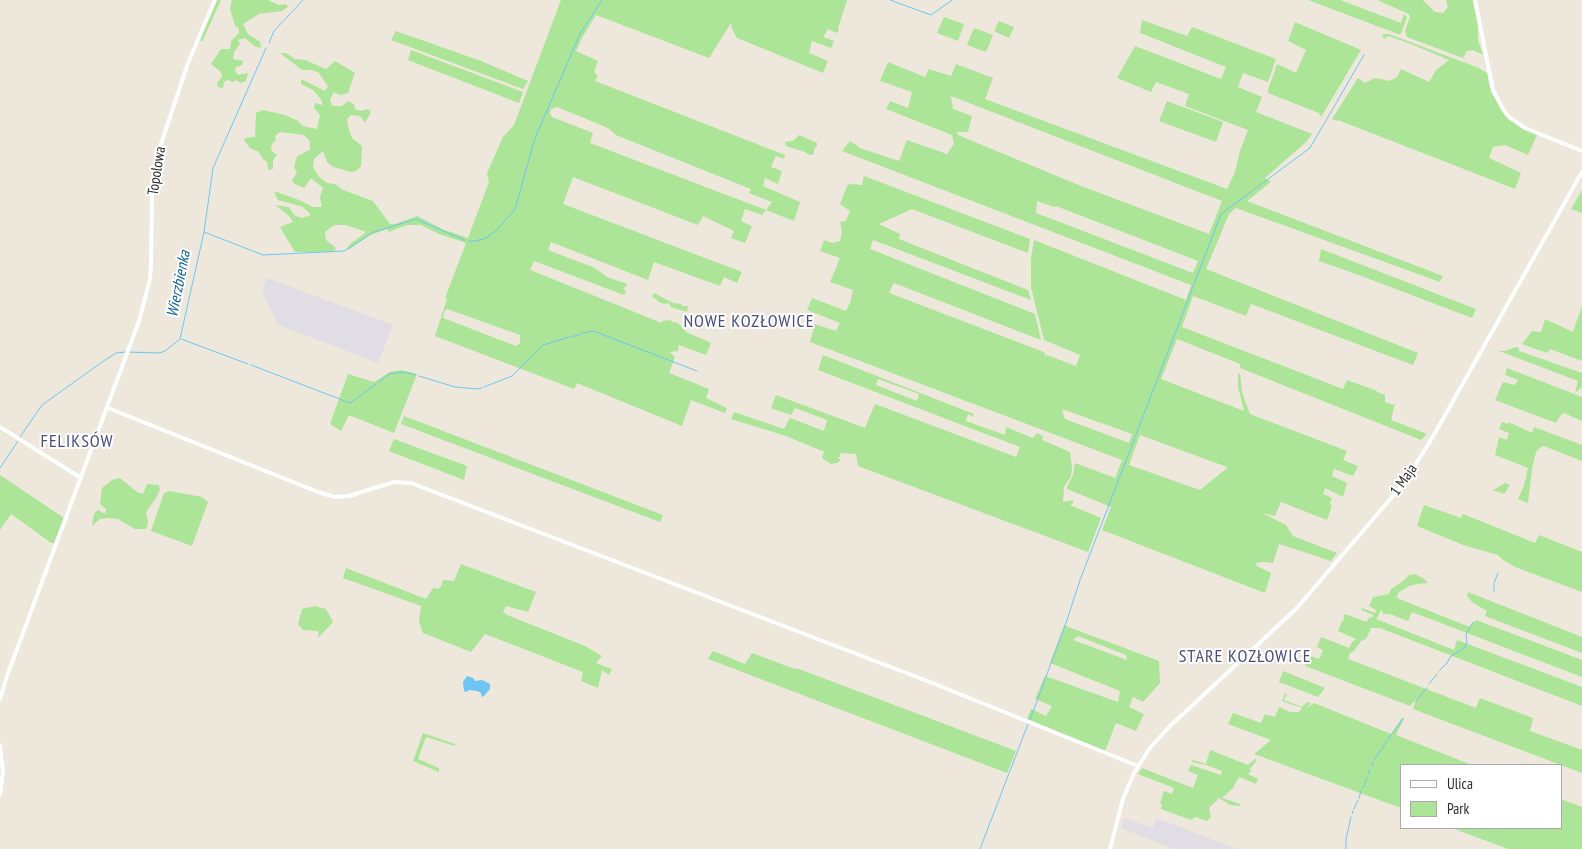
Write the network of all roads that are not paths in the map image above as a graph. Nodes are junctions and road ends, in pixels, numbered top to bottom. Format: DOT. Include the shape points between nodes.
graph roads {
  1 [pos="215,0"];
  2 [pos="1475,0"];
  3 [pos="1582,151"];
  4 [pos="1582,172"];
  5 [pos="108,408"];
  6 [pos="0,427"];
  7 [pos="81,478"];
  8 [pos="0,699"];
  9 [pos="0,745"];
  10 [pos="1138,766"];
  11 [pos="0,795"];
  12 [pos="1110,849"];
  1 -- 5 [label="street, Topolowa" via="188,63 156,155 150,272 139,321"];
  2 -- 3 [label="street" via="1492,90 1503,109 1525,128"];
  4 -- 10 [label="street, 1 Maja" via="1404,483 1296,609 1159,738"];
  5 -- 7 [label="street, Topolowa"];
  5 -- 10 [label="street" via="335,497 394,482 411,483 935,684"];
  6 -- 7 [label="street"];
  7 -- 8 [label="street, Topolowa"];
  9 -- 11 [label="street" via="3,772"];
  10 -- 12 [label="street, 1 Maja" via="1123,799"];
}
